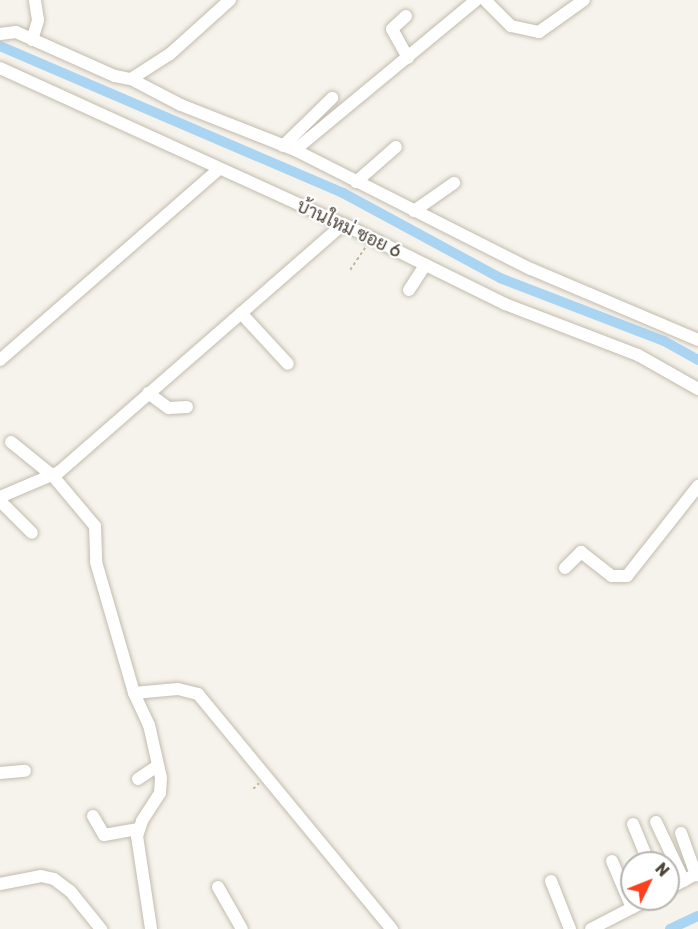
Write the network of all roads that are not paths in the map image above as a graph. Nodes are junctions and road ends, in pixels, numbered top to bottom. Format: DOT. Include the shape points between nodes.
graph roads {
  1 [pos="35,0"];
  2 [pos="230,0"];
  3 [pos="476,0"];
  4 [pos="485,0"];
  5 [pos="584,0"];
  6 [pos="405,16"];
  7 [pos="0,34"];
  8 [pos="32,40"];
  9 [pos="408,58"];
  10 [pos="0,68"];
  11 [pos="131,79"];
  12 [pos="332,98"];
  13 [pos="283,146"];
  14 [pos="396,147"];
  15 [pos="295,150"];
  16 [pos="218,170"];
  17 [pos="356,182"];
  18 [pos="454,183"];
  19 [pos="414,211"];
  20 [pos="343,224"];
  21 [pos="425,265"];
  22 [pos="409,290"];
  23 [pos="241,313"];
  24 [pos="698,340"];
  25 [pos="0,360"];
  26 [pos="288,364"];
  27 [pos="698,389"];
  28 [pos="148,393"];
  29 [pos="187,407"];
  30 [pos="10,442"];
  31 [pos="53,476"];
  32 [pos="0,482"];
  33 [pos="698,486"];
  34 [pos="15,487"];
  35 [pos="0,496"];
  36 [pos="0,501"];
  37 [pos="32,533"];
  38 [pos="565,568"];
  39 [pos="134,693"];
  40 [pos="157,766"];
  41 [pos="25,771"];
  42 [pos="0,773"];
  43 [pos="138,779"];
  44 [pos="93,816"];
  45 [pos="656,822"];
  46 [pos="633,824"];
  47 [pos="138,829"];
  48 [pos="681,833"];
  49 [pos="644,851"];
  50 [pos="612,861"];
  51 [pos="697,874"];
  52 [pos="620,880"];
  53 [pos="551,881"];
  54 [pos="684,881"];
  55 [pos="680,883"];
  56 [pos="0,884"];
  57 [pos="218,887"];
  58 [pos="626,911"];
  59 [pos="101,929"];
  60 [pos="151,929"];
  61 [pos="242,929"];
  62 [pos="392,929"];
  63 [pos="570,929"];
  64 [pos="591,929"];
  1 -- 8 [label="street" via="38,20"];
  2 -- 11 [label="street" via="170,54"];
  3 -- 9 [label="street"];
  4 -- 5 [label="street" via="511,26 539,32"];
  6 -- 9 [label="street" via="392,29"];
  7 -- 8 [label="street" via="16,32"];
  8 -- 11 [label="street" via="115,76"];
  9 -- 15 [label="street"];
  10 -- 16 [label="street, บ้านใหม่ ซอย 6"];
  11 -- 13 [label="street" via="182,105"];
  12 -- 13 [label="street"];
  13 -- 15 [label="street"];
  14 -- 17 [label="street"];
  15 -- 17 [label="street"];
  16 -- 20 [label="street, บ้านใหม่ ซอย 6"];
  16 -- 25 [label="street"];
  17 -- 19 [label="street"];
  18 -- 19 [label="street"];
  19 -- 24 [label="street" via="531,269"];
  20 -- 21 [label="street, บ้านใหม่ ซอย 6"];
  20 -- 23 [label="street"];
  21 -- 22 [label="street"];
  21 -- 27 [label="street, บ้านใหม่ ซอย 6" via="524,312 638,355"];
  23 -- 26 [label="street"];
  23 -- 28 [label="street"];
  28 -- 29 [label="street" via="169,408"];
  28 -- 31 [label="street"];
  30 -- 31 [label="street"];
  31 -- 34 [label="street"];
  31 -- 39 [label="street" via="95,526 96,562"];
  32 -- 34 [label="street"];
  33 -- 38 [label="street" via="627,576 612,576 581,552"];
  34 -- 35 [label="street"];
  36 -- 37 [label="street"];
  39 -- 40 [label="street" via="148,725"];
  39 -- 62 [label="street" via="178,689 198,694"];
  40 -- 43 [label="street"];
  40 -- 47 [label="street" via="162,786"];
  41 -- 42 [label="street"];
  44 -- 47 [label="street" via="104,835"];
  45 -- 54 [label="street"];
  46 -- 49 [label="street"];
  47 -- 60 [label="street"];
  48 -- 51 [label="street"];
  50 -- 52 [label="street"];
  51 -- 54 [label="street"];
  53 -- 63 [label="street"];
  54 -- 55 [label="street"];
  56 -- 59 [label="street" via="41,876 54,879 71,892"];
  57 -- 61 [label="street"];
  58 -- 64 [label="street"];
}
